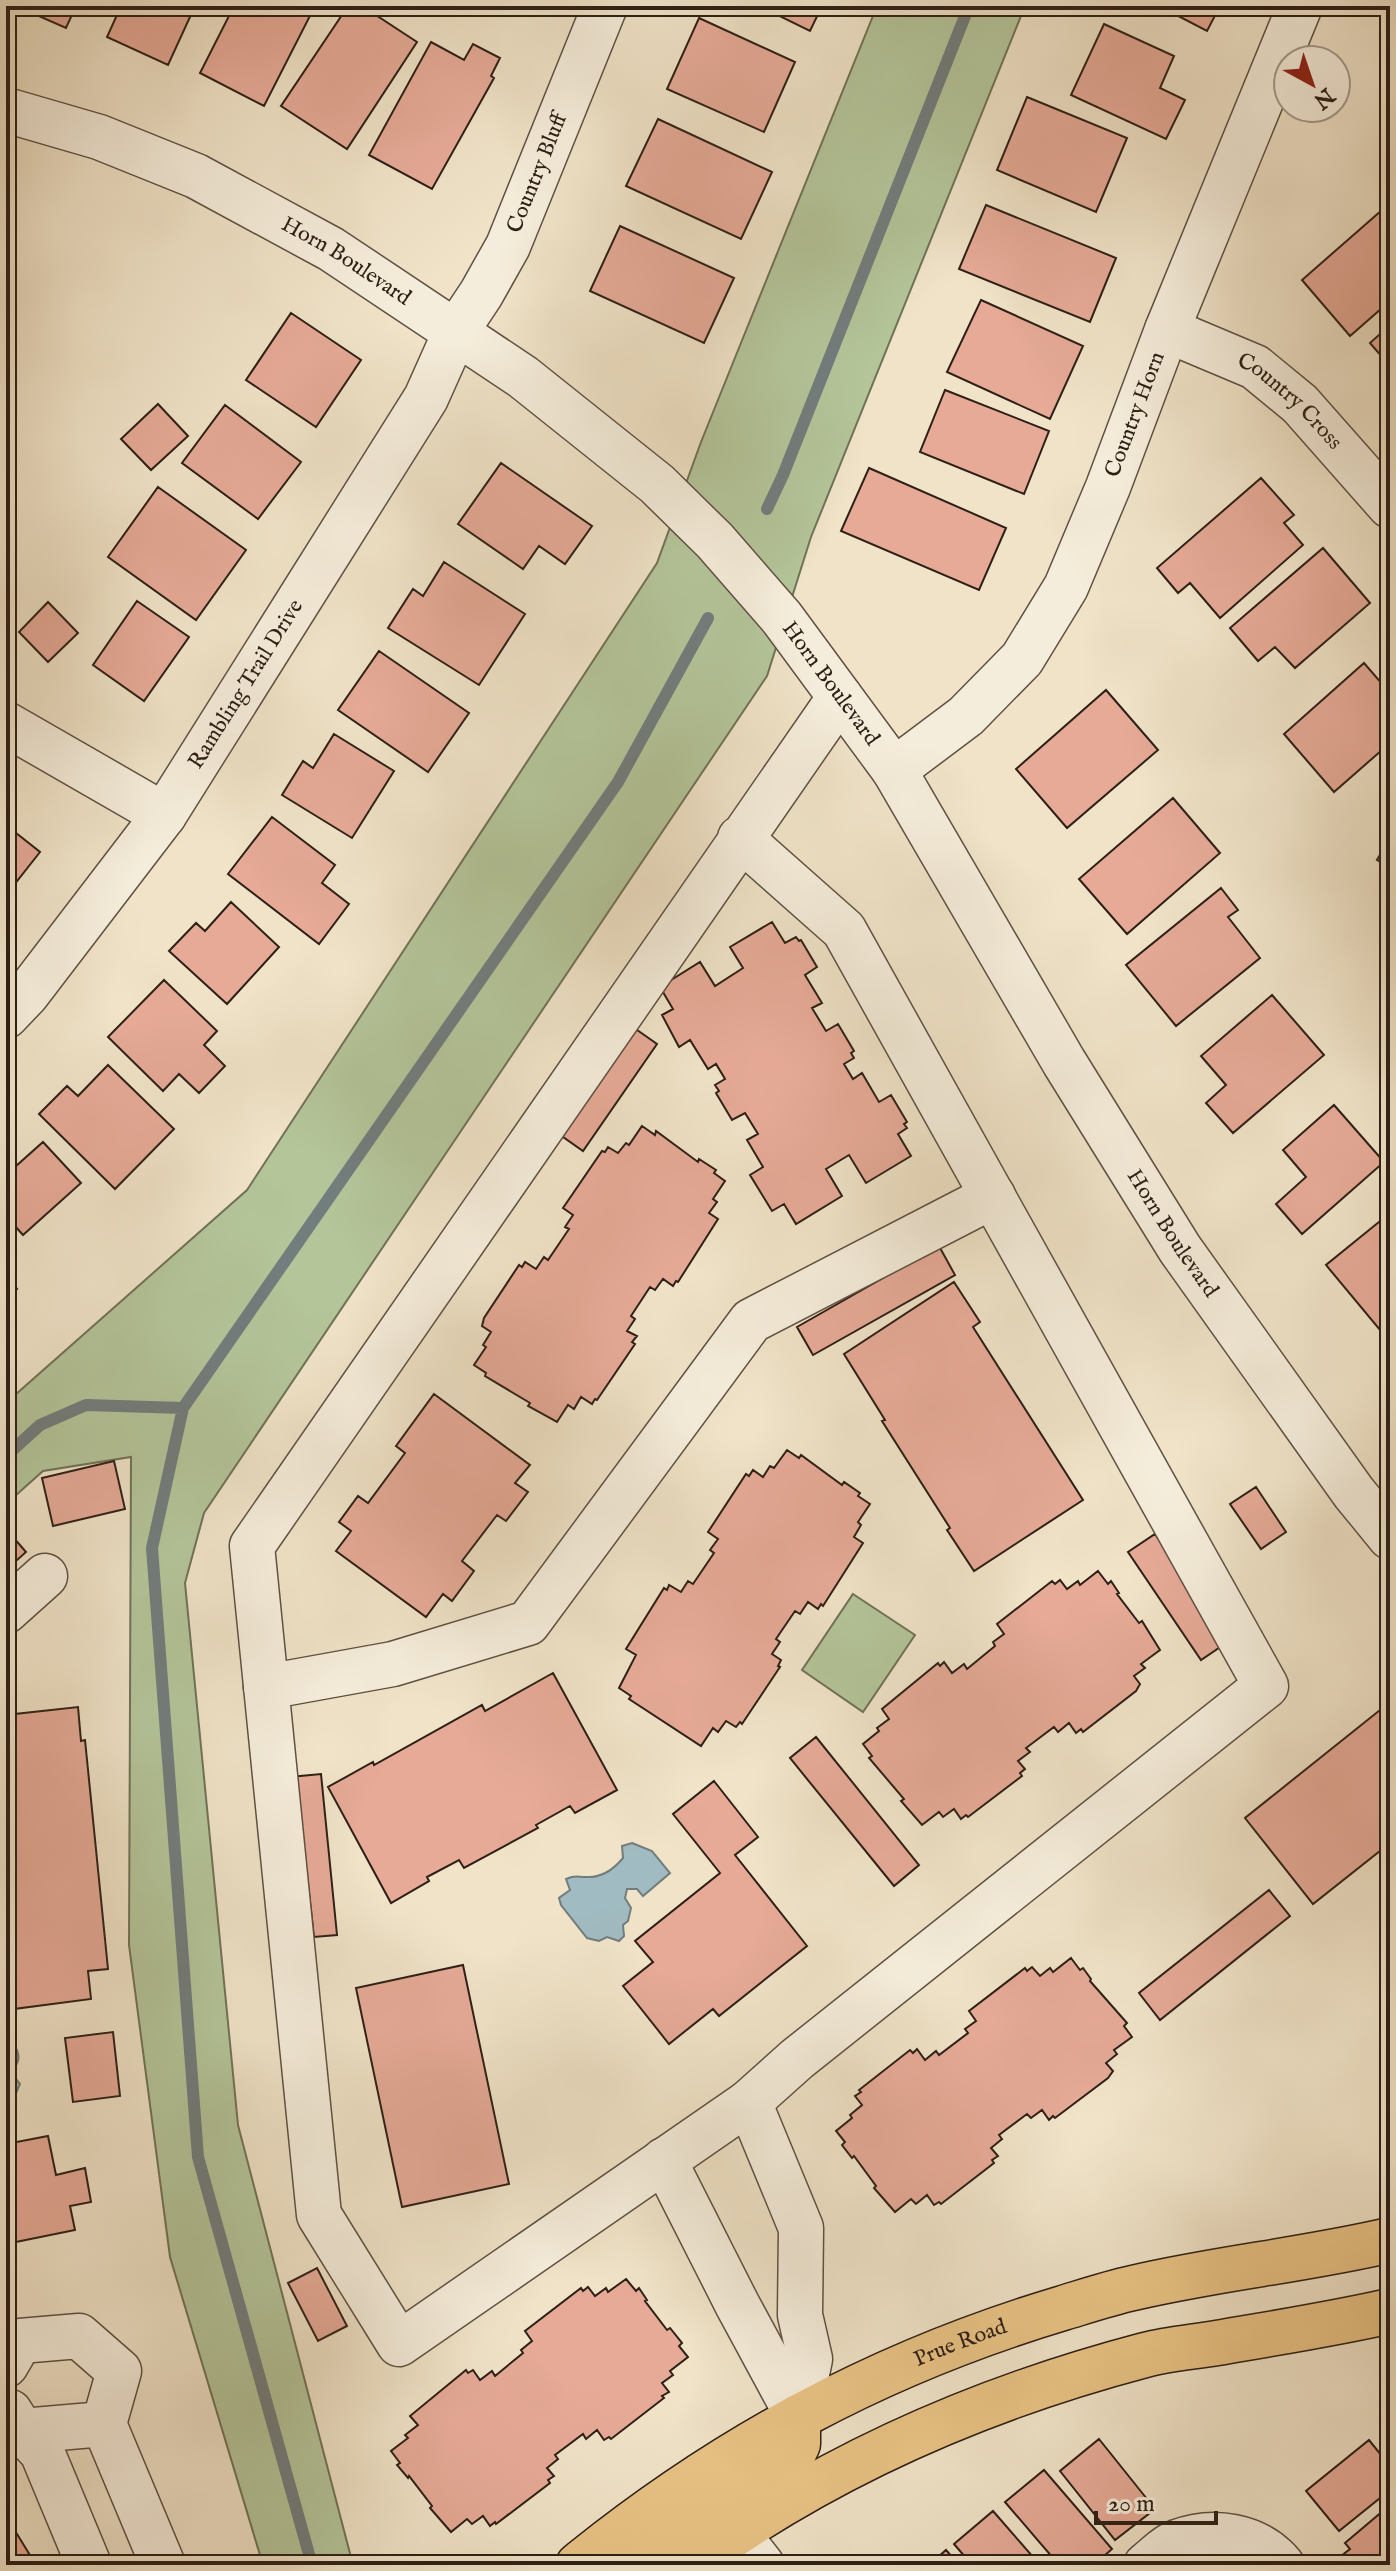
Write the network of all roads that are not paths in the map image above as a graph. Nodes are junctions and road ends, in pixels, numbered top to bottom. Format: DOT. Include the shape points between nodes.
graph roads {
  1 [pos="605,6"];
  2 [pos="1300,6"];
  3 [pos="6,110"];
  4 [pos="1167,330"];
  5 [pos="455,333"];
  6 [pos="1390,506"];
  7 [pos="840,697"];
  8 [pos="6,724"];
  9 [pos="894,770"];
  10 [pos="164,815"];
  11 [pos="740,838"];
  12 [pos="6,1016"];
  13 [pos="993,1196"];
  14 [pos="1385,1519"];
  15 [pos="45,1576"];
  16 [pos="6,1611"];
  17 [pos="266,1687"];
  18 [pos="749,2102"];
  19 [pos="664,2160"];
  20 [pos="1390,2240"];
  21 [pos="1390,2311"];
  22 [pos="6,2365"];
  23 [pos="798,2417"];
  24 [pos="104,2424"];
  25 [pos="11,2425"];
  26 [pos="749,2548"];
  27 [pos="89,2565"];
  28 [pos="163,2565"];
  29 [pos="578,2565"];
  30 [pos="638,2565"];
  31 [pos="690,2565"];
  32 [pos="1146,2565"];
  33 [pos="1282,2565"];
  1 -- 5 [label="street, Country Bluff" via="508,246"];
  2 -- 4 [label="street, Country Horn"];
  3 -- 5 [label="street, Horn Boulevard" via="99,137 196,176 331,249"];
  4 -- 6 [label="street, Country Cross" via="1255,367 1300,404"];
  4 -- 9 [label="street, Country Horn" via="1066,587 1022,659 966,716"];
  5 -- 7 [label="street, Horn Boulevard" via="523,377 657,484 772,607"];
  5 -- 10 [label="street, Rambling Trail Drive" via="426,398"];
  7 -- 9 [label="street, Horn Boulevard"];
  7 -- 11 [label="street"];
  8 -- 10 [label="street"];
  9 -- 14 [label="street, Horn Boulevard" via="1180,1249 1354,1493"];
  10 -- 12 [label="street, Rambling Trail Drive"];
  11 -- 13 [label="street" via="844,930"];
  11 -- 17 [label="street" via="252,1546"];
  13 -- 17 [label="street" via="751,1321 528,1623 393,1664"];
  13 -- 18 [label="street" via="1266,1686"];
  15 -- 16 [label="street"];
  17 -- 19 [label="street" via="319,2215 399,2344"];
  18 -- 19 [label="street"];
  18 -- 23 [label="street" via="801,2228 800,2315 810,2359"];
  19 -- 23 [label="street"];
  20 -- 23 [label="main road, Prue Road" via="1133,2288 998,2328 867,2380"];
  21 -- 26 [label="main road" via="1148,2354 1020,2392 896,2442 787,2501"];
  22 -- 24 [label="street" via="20,2341 79,2336 119,2371"];
  23 -- 29 [label="main road, Prue Road" via="743,2447"];
  23 -- 30 [label="main road" via="798,2444 792,2457"];
  24 -- 25 [label="street"];
  24 -- 28 [label="street"];
  25 -- 27 [label="street" via="42,2452"];
  26 -- 31 [label="main road"];
  32 -- 33 [label="street" via="1174,2542 1210,2534 1243,2538"];
}
